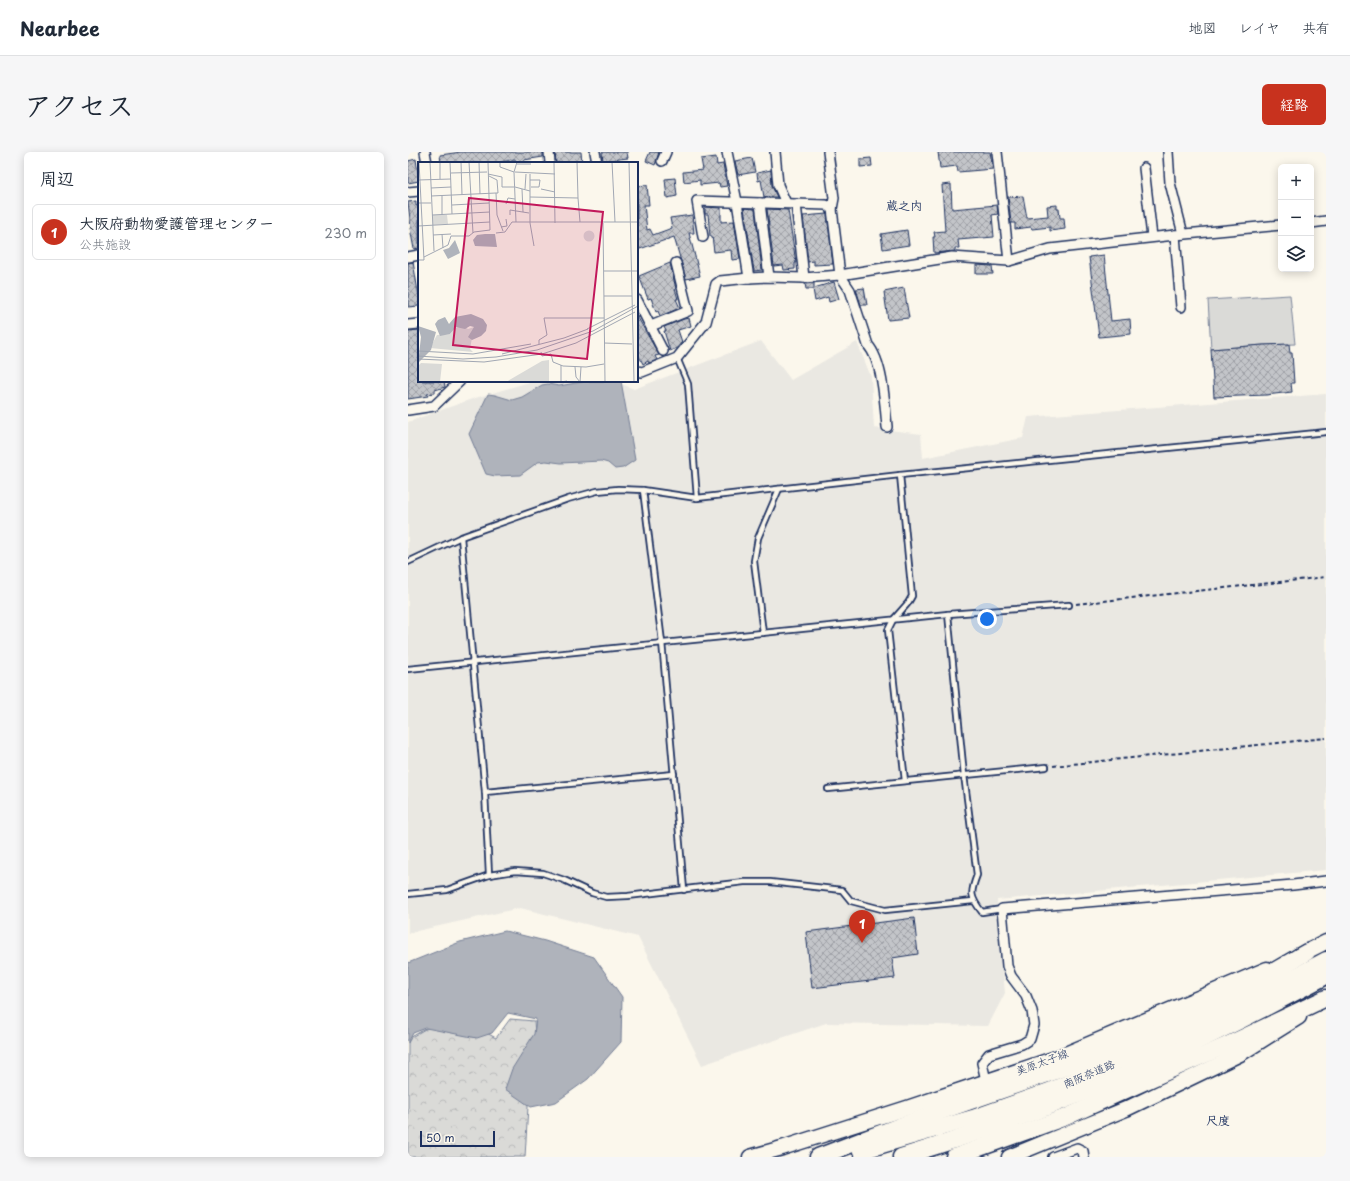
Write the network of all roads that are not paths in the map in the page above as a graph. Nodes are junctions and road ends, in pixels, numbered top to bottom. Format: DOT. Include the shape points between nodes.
graph roads {
  1 [pos="425,152"];
  2 [pos="549,152"];
  3 [pos="595,152"];
  4 [pos="666,152"];
  5 [pos="727,152"];
  6 [pos="775,152"];
  7 [pos="828,152"];
  8 [pos="997,152"];
  9 [pos="1168,152"];
  10 [pos="662,161"];
  11 [pos="427,162"];
  12 [pos="550,162"];
  13 [pos="597,162"];
  14 [pos="1144,168"];
  15 [pos="418,191"];
  16 [pos="408,192"];
  17 [pos="737,202"];
  18 [pos="760,203"];
  19 [pos="786,203"];
  20 [pos="796,204"];
  21 [pos="832,210"];
  22 [pos="1326,221"];
  23 [pos="1314,223"];
  24 [pos="1278,225"];
  25 [pos="1179,234"];
  26 [pos="703,237"];
  27 [pos="1152,237"];
  28 [pos="418,255"];
  29 [pos="408,257"];
  30 [pos="1009,261"];
  31 [pos="676,263"];
  32 [pos="840,275"];
  33 [pos="769,277"];
  34 [pos="749,278"];
  35 [pos="804,278"];
  36 [pos="638,302"];
  37 [pos="1181,307"];
  38 [pos="418,324"];
  39 [pos="408,326"];
  40 [pos="651,326"];
  41 [pos="663,351"];
  42 [pos="677,358"];
  43 [pos="638,371"];
  44 [pos="458,382"];
  45 [pos="408,410"];
  46 [pos="887,427"];
  47 [pos="1326,432"];
  48 [pos="900,475"];
  49 [pos="779,489"];
  50 [pos="643,490"];
  51 [pos="698,498"];
  52 [pos="461,537"];
  53 [pos="408,562"];
  54 [pos="1069,605"];
  55 [pos="948,614"];
  56 [pos="893,620"];
  57 [pos="763,633"];
  58 [pos="662,642"];
  59 [pos="472,662"];
  60 [pos="408,668"];
  61 [pos="1046,767"];
  62 [pos="674,774"];
  63 [pos="964,775"];
  64 [pos="905,781"];
  65 [pos="828,789"];
  66 [pos="485,792"];
  67 [pos="489,875"];
  68 [pos="1326,881"];
  69 [pos="684,890"];
  70 [pos="408,894"];
  71 [pos="973,900"];
  72 [pos="1002,909"];
  73 [pos="1326,942"];
  74 [pos="1307,952"];
  75 [pos="1326,960"];
  76 [pos="1326,976"];
  77 [pos="1326,999"];
  78 [pos="987,1085"];
  79 [pos="1053,1098"];
  80 [pos="1011,1153"];
  81 [pos="750,1157"];
  82 [pos="818,1157"];
  83 [pos="840,1157"];
  84 [pos="900,1157"];
  85 [pos="954,1157"];
  86 [pos="1053,1157"];
  87 [pos="1084,1157"];
  1 -- 11 [label="street"];
  2 -- 12 [label="street"];
  3 -- 13 [label="street"];
  4 -- 10 [label="street"];
  5 -- 17 [label="street"];
  6 -- 19 [label="street" via="778,185"];
  7 -- 21 [label="street" via="834,198"];
  8 -- 30 [label="street"];
  9 -- 25 [label="street" via="1170,183"];
  14 -- 27 [label="street"];
  15 -- 16 [label="street"];
  17 -- 18 [label="street"];
  17 -- 26 [label="street" via="697,201"];
  17 -- 34 [label="street"];
  18 -- 19 [label="street"];
  18 -- 33 [label="street"];
  19 -- 20 [label="street"];
  20 -- 21 [label="street" via="826,205"];
  20 -- 35 [label="street"];
  21 -- 32 [label="street"];
  22 -- 23 [label="street"];
  24 -- 25 [label="street"];
  25 -- 27 [label="street"];
  25 -- 37 [label="street"];
  27 -- 30 [label="street" via="1050,249"];
  28 -- 29 [label="street"];
  30 -- 32 [label="street" via="952,257"];
  31 -- 40 [label="street" via="688,311"];
  32 -- 35 [label="street"];
  32 -- 46 [label="street" via="850,290 868,346 873,351 878,365"];
  33 -- 34 [label="street"];
  33 -- 35 [label="street"];
  34 -- 42 [label="street" via="720,281 716,284 706,322"];
  36 -- 40 [label="street"];
  38 -- 39 [label="street"];
  40 -- 41 [label="street"];
  42 -- 43 [label="street" via="642,372"];
  42 -- 51 [label="lane" via="688,384"];
  44 -- 45 [label="street" via="434,406"];
  47 -- 48 [label="lane"];
  48 -- 49 [label="lane"];
  48 -- 56 [label="lane" via="912,596"];
  49 -- 51 [label="lane"];
  49 -- 57 [label="lane" via="758,538 754,561"];
  50 -- 51 [label="lane"];
  50 -- 52 [label="lane" via="597,491"];
  50 -- 58 [label="lane"];
  52 -- 53 [label="lane"];
  52 -- 59 [label="lane"];
  54 -- 55 [label="lane"];
  55 -- 56 [label="lane"];
  55 -- 63 [label="lane"];
  56 -- 57 [label="lane"];
  56 -- 64 [label="lane" via="888,630"];
  57 -- 58 [label="lane"];
  58 -- 59 [label="lane"];
  58 -- 62 [label="lane"];
  59 -- 60 [label="lane"];
  59 -- 66 [label="lane"];
  61 -- 63 [label="lane"];
  62 -- 66 [label="lane"];
  62 -- 69 [label="lane"];
  63 -- 64 [label="lane"];
  63 -- 71 [label="lane" via="977,875 972,887"];
  64 -- 65 [label="lane"];
  66 -- 67 [label="lane"];
  67 -- 69 [label="lane" via="515,872 543,873 592,894 606,897"];
  67 -- 70 [label="lane" via="447,890"];
  68 -- 72 [label="street"];
  69 -- 71 [label="lane" via="744,882 770,882 842,890 851,901 885,910"];
  71 -- 72 [label="lane" via="982,912"];
  72 -- 78 [label="street" via="1007,966 1010,976 1026,996 1034,1026 1030,1039 1022,1044 989,1054 982,1063"];
  73 -- 74 [label="main road, 美原太子線"];
  74 -- 78 [label="main road, 美原太子線"];
  74 -- 82 [label="highway" via="1226,999 1152,1033 1048,1074"];
  75 -- 79 [label="highway, 南阪奈道路" via="1249,1001 1133,1055"];
  76 -- 79 [label="highway, 南阪奈道路" via="1139,1069"];
  77 -- 80 [label="main road" via="1240,1054 1126,1109"];
  77 -- 85 [label="highway" via="1066,1117"];
  78 -- 81 [label="main road, 美原太子線"];
  79 -- 83 [label="highway, 南阪奈道路" via="972,1118"];
  79 -- 84 [label="highway, 南阪奈道路" via="978,1133"];
  86 -- 87 [label="street" via="1076,1148 1083,1152"];
}
